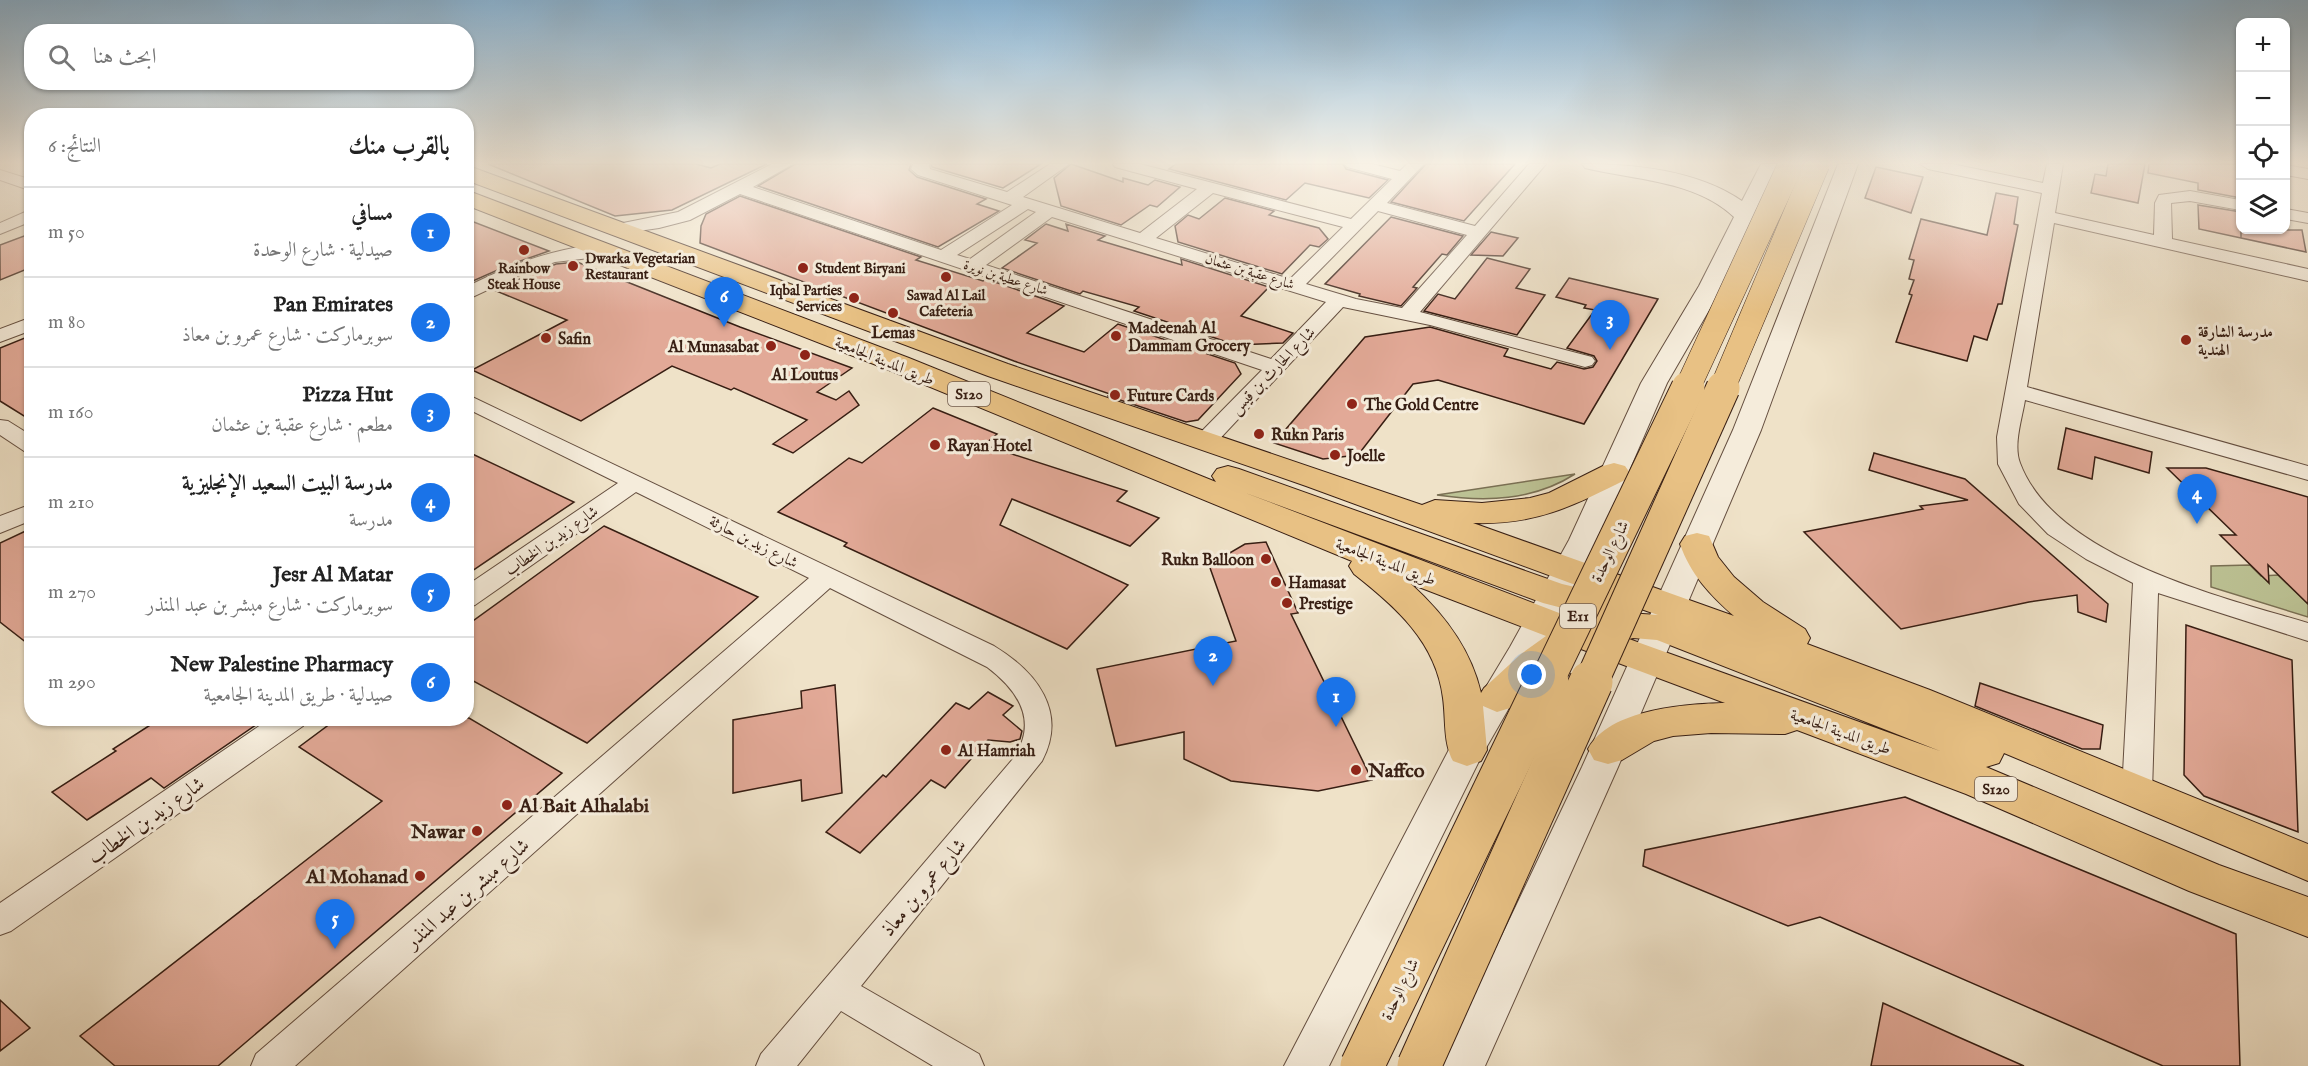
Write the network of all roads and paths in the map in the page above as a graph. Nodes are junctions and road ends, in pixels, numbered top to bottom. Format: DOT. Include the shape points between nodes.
graph roads {
  1 [pos="509,214"];
  2 [pos="556,214"];
  3 [pos="688,214"];
  4 [pos="816,214"];
  5 [pos="1000,214"];
  6 [pos="1045,214"];
  7 [pos="1062,214"];
  8 [pos="1176,214"];
  9 [pos="1311,214"];
  10 [pos="1366,214"];
  11 [pos="1408,214"];
  12 [pos="1493,214"];
  13 [pos="1747,214"];
  14 [pos="1796,214"];
  15 [pos="1829,214"];
  16 [pos="2163,214"];
  17 [pos="2290,215"];
  18 [pos="684,216"];
  19 [pos="1746,216"];
  20 [pos="2047,216"];
  21 [pos="24,218"];
  22 [pos="2308,218"];
  23 [pos="24,223"];
  24 [pos="1354,225"];
  25 [pos="0,229"];
  26 [pos="556,232"];
  27 [pos="1477,232"];
  28 [pos="1143,239"];
  29 [pos="613,240"];
  30 [pos="2163,242"];
  31 [pos="669,248"];
  32 [pos="943,256"];
  33 [pos="532,262"];
  34 [pos="972,266"];
  35 [pos="2308,274"];
  36 [pos="1295,285"];
  37 [pos="474,290"];
  38 [pos="1339,300"];
  39 [pos="1407,315"];
  40 [pos="24,326"];
  41 [pos="0,336"];
  42 [pos="1584,361"];
  43 [pos="1274,367"];
  44 [pos="2016,391"];
  45 [pos="474,404"];
  46 [pos="1017,414"];
  47 [pos="0,426"];
  48 [pos="24,441"];
  49 [pos="1205,441"];
  50 [pos="1614,473"];
  51 [pos="2308,473"];
  52 [pos="635,482"];
  53 [pos="1393,506"];
  54 [pos="24,514"];
  55 [pos="0,525"];
  56 [pos="1330,540"];
  57 [pos="1697,544"];
  58 [pos="826,577"];
  59 [pos="2146,580"];
  60 [pos="474,593"];
  61 [pos="1555,595"];
  62 [pos="1659,631"];
  63 [pos="2308,632"];
  64 [pos="1577,634"];
  65 [pos="1030,696"];
  66 [pos="1497,698"];
  67 [pos="1917,700"];
  68 [pos="1807,718"];
  69 [pos="281,726"];
  70 [pos="1608,749"];
  71 [pos="1467,750"];
  72 [pos="2137,792"];
  73 [pos="2232,831"];
  74 [pos="2308,863"];
  75 [pos="5,909"];
  76 [pos="2308,917"];
  77 [pos="836,990"];
  78 [pos="269,1066"];
  79 [pos="774,1066"];
  80 [pos="966,1066"];
  81 [pos="1306,1066"];
  82 [pos="1362,1066"];
  83 [pos="1419,1066"];
  84 [pos="1462,1066"];
  1 -- 26 [label="main road, طريق المدينة الجامعية / S120"];
  2 -- 29 [label="main road, طريق المدينة الجامعية / S120"];
  3 -- 18 [label="street"];
  4 -- 32 [label="street, شارع عطية بن نويرة"];
  5 -- 32 [label="street"];
  6 -- 34 [label="street"];
  7 -- 28 [label="street, شارع عقبة بن عثمان"];
  8 -- 28 [label="street"];
  9 -- 24 [label="street"];
  10 -- 24 [label="street"];
  11 -- 27 [label="street"];
  12 -- 27 [label="street"];
  13 -- 82 [label="main road, شارع الوحدة / E11, bridge" via="1700,363"];
  14 -- 83 [label="main road, E11, bridge" via="1735,361"];
  15 -- 57 [label="street" via="1747,430"];
  16 -- 30 [label="street"];
  17 -- 22 [label="street"];
  18 -- 29 [label="street" via="645,225"];
  18 -- 31 [label="street" via="670,235"];
  19 -- 50 [label="street" via="1712,286 1654,383"];
  20 -- 30 [label="street"];
  20 -- 44 [label="street"];
  21 -- 25 [label="street"];
  23 -- 25 [label="street"];
  24 -- 36 [label="street"];
  26 -- 29 [label="main road, طريق المدينة الجامعية / S120"];
  26 -- 33 [label="street"];
  27 -- 39 [label="street"];
  28 -- 36 [label="street, شارع عقبة بن عثمان"];
  29 -- 31 [label="main road, طريق المدينة الجامعية / S120"];
  29 -- 33 [label="street"];
  29 -- 46 [label="main road, طريق المدينة الجامعية / S120"];
  30 -- 35 [label="street"];
  31 -- 49 [label="main road, طريق المدينة الجامعية / S120" via="998,370"];
  32 -- 34 [label="street, شارع عطية بن نويرة"];
  33 -- 37 [label="street"];
  34 -- 43 [label="street, شارع عطية بن نويرة"];
  36 -- 38 [label="street, شارع عقبة بن عثمان"];
  38 -- 39 [label="street, شارع عقبة بن عثمان"];
  38 -- 43 [label="street, شارع الحارث بن قيس"];
  39 -- 42 [label="street, شارع عقبة بن عثمان"];
  40 -- 41 [label="street"];
  43 -- 49 [label="street, شارع الحارث بن قيس"];
  44 -- 51 [label="street"];
  44 -- 59 [label="street" via="2008,462 2018,485 2036,509 2065,534"];
  45 -- 52 [label="street, شارع زيد بن حارثة"];
  46 -- 56 [label="main road, طريق المدينة الجامعية / S120"];
  46 -- 61 [label="main road" via="1085,424"];
  47 -- 48 [label="street"];
  49 -- 53 [label="main road, طريق المدينة الجامعية / S120"];
  50 -- 53 [label="main road" via="1560,500 1531,508 1467,512"];
  50 -- 61 [label="street"];
  52 -- 58 [label="street, شارع زيد بن حارثة"];
  52 -- 60 [label="street, شارع زيد بن الخطاب"];
  53 -- 61 [label="main road, طريق المدينة الجامعية / S120"];
  54 -- 55 [label="street"];
  56 -- 61 [label="main road, طريق المدينة الجامعية / S120"];
  56 -- 71 [label="main road" via="1397,589 1432,626 1461,689"];
  57 -- 62 [label="street"];
  57 -- 67 [label="main road" via="1711,571 1761,619"];
  58 -- 65 [label="street, شارع زيد بن حارثة" via="1002,662 1016,674"];
  58 -- 78 [label="street, شارع مبشر بن عبد المنذر"];
  59 -- 63 [label="street"];
  59 -- 72 [label="street"];
  61 -- 62 [label="main road" via="1614,609 1653,609"];
  61 -- 64 [label="main road, طريق المدينة الجامعية / S120"];
  61 -- 66 [label="street"];
  62 -- 64 [label="main road" via="1637,625"];
  62 -- 67 [label="main road"];
  62 -- 68 [label="main road, طريق المدينة الجامعية / S120"];
  62 -- 70 [label="street"];
  62 -- 73 [label="main road" via="2100,796"];
  64 -- 66 [label="main road" via="1538,657"];
  65 -- 77 [label="street, شارع عمرو بن معاذ" via="1039,719 1036,744 1022,768"];
  66 -- 71 [label="street"];
  67 -- 72 [label="main road"];
  68 -- 70 [label="main road" via="1663,724 1641,729"];
  68 -- 76 [label="main road, طريق المدينة الجامعية / S120" via="1980,782 2204,878"];
  69 -- 75 [label="street, شارع زيد بن الخطاب"];
  70 -- 84 [label="street"];
  71 -- 81 [label="street"];
  72 -- 73 [label="main road"];
  73 -- 74 [label="main road"];
  77 -- 79 [label="street, شارع عمرو بن معاذ"];
  77 -- 80 [label="street"];
}
